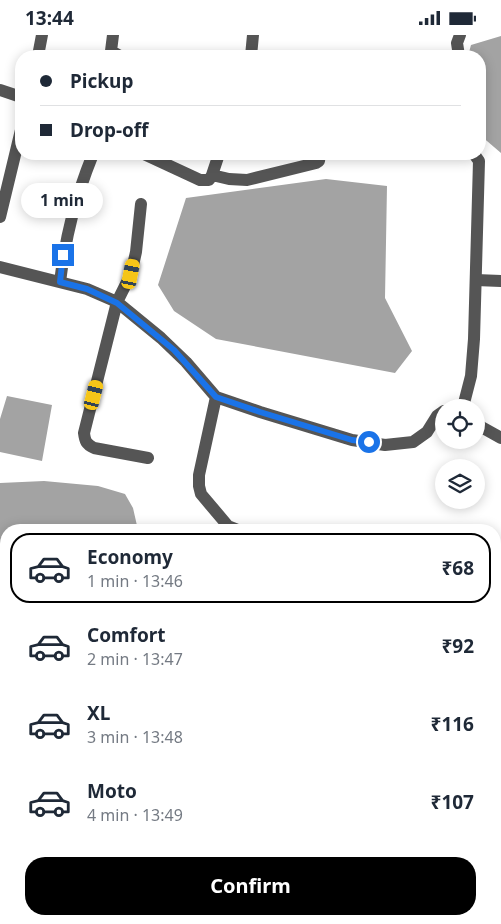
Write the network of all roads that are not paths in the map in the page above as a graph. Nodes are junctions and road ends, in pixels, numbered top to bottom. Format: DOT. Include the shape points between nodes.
graph roads {
  1 [pos="42,35"];
  2 [pos="113,35"];
  3 [pos="254,35"];
  4 [pos="460,35"];
  5 [pos="39,50"];
  6 [pos="111,50"];
  7 [pos="252,50"];
  8 [pos="458,50"];
  9 [pos="0,90"];
  10 [pos="15,95"];
  11 [pos="15,155"];
  12 [pos="91,160"];
  13 [pos="157,160"];
  14 [pos="217,160"];
  15 [pos="319,160"];
  16 [pos="477,160"];
  17 [pos="212,175"];
  18 [pos="140,204"];
  19 [pos="0,217"];
  20 [pos="0,267"];
  21 [pos="476,280"];
  22 [pos="501,281"];
  23 [pos="60,282"];
  24 [pos="117,303"];
  25 [pos="216,397"];
  26 [pos="465,399"];
  27 [pos="435,420"];
  28 [pos="485,429"];
  29 [pos="501,438"];
  30 [pos="148,458"];
  31 [pos="226,524"];
  1 -- 5 [label="street"];
  2 -- 6 [label="street"];
  3 -- 7 [label="street"];
  4 -- 8 [label="street"];
  9 -- 10 [label="street"];
  11 -- 19 [label="street"];
  12 -- 23 [label="street" via="72,212"];
  13 -- 17 [label="street" via="200,180 209,179"];
  14 -- 17 [label="street"];
  15 -- 17 [label="street" via="256,179"];
  16 -- 21 [label="street"];
  18 -- 24 [label="street" via="131,274"];
  20 -- 23 [label="street"];
  21 -- 22 [label="street"];
  21 -- 26 [label="street" via="471,376"];
  23 -- 24 [label="street" via="87,289"];
  24 -- 25 [label="street" via="174,350"];
  24 -- 30 [label="street" via="84,440 94,448"];
  25 -- 27 [label="street" via="352,440 385,445 413,442 428,432"];
  25 -- 31 [label="street" via="199,486 201,494"];
  28 -- 29 [label="street"];
}
